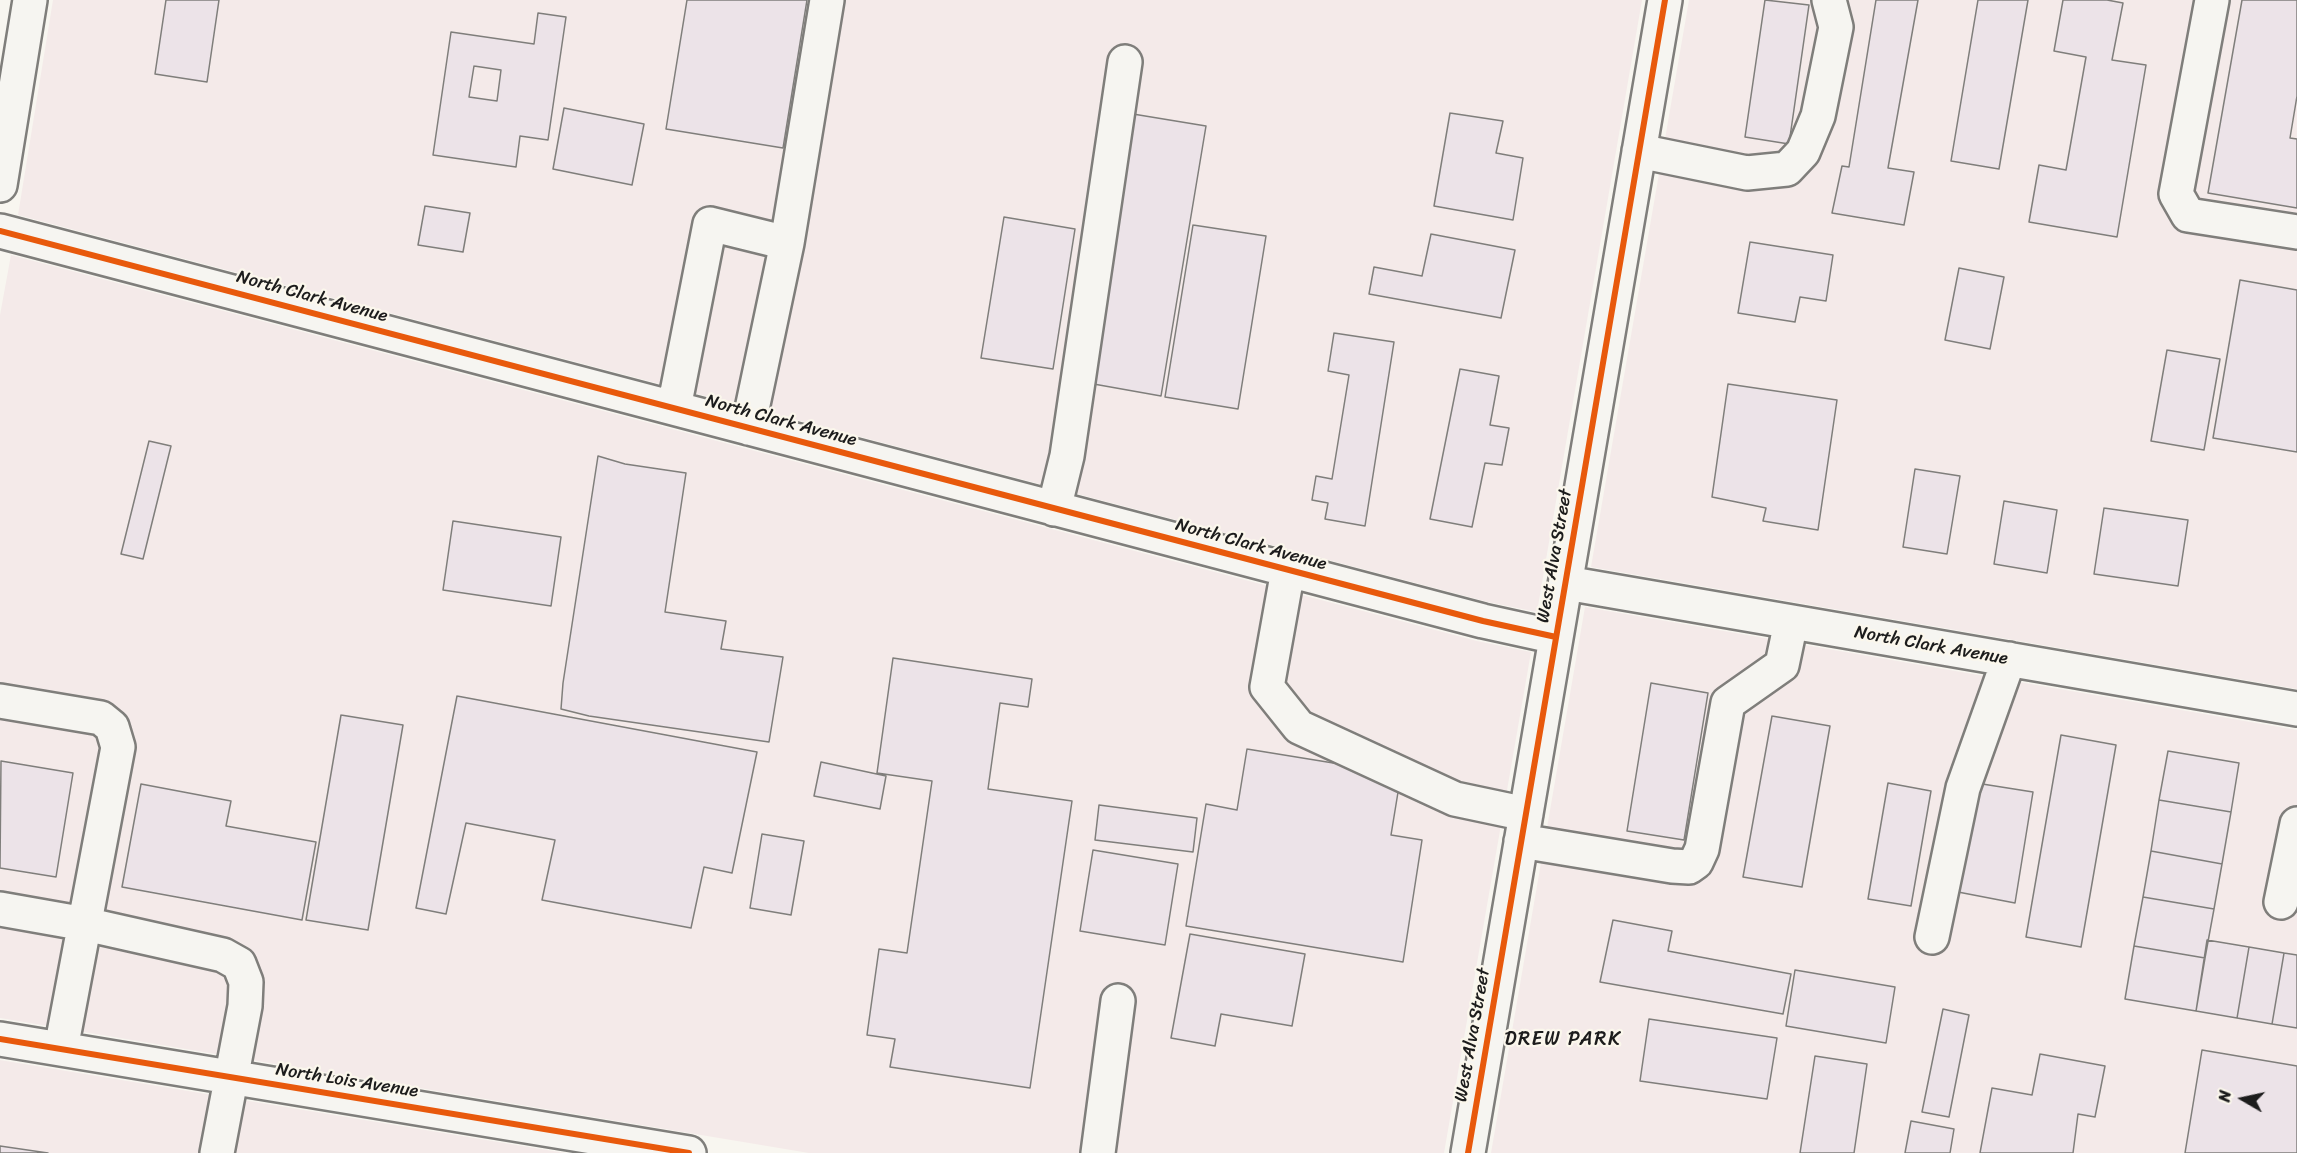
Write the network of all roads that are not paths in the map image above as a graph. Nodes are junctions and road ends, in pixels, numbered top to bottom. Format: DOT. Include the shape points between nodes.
graph roads {
  1 [pos="30,0"];
  2 [pos="827,0"];
  3 [pos="1665,0"];
  4 [pos="1829,0"];
  5 [pos="2212,0"];
  6 [pos="1125,62"];
  7 [pos="8,86"];
  8 [pos="1639,151"];
  9 [pos="0,185"];
  10 [pos="0,231"];
  11 [pos="2297,232"];
  12 [pos="787,243"];
  13 [pos="674,408"];
  14 [pos="748,428"];
  15 [pos="1054,509"];
  16 [pos="1288,570"];
  17 [pos="1566,583"];
  18 [pos="1791,622"];
  19 [pos="1556,637"];
  20 [pos="2009,659"];
  21 [pos="0,701"];
  22 [pos="2297,709"];
  23 [pos="2297,824"];
  24 [pos="1523,827"];
  25 [pos="2281,902"];
  26 [pos="0,909"];
  27 [pos="85,924"];
  28 [pos="1932,937"];
  29 [pos="1118,1001"];
  30 [pos="0,1039"];
  31 [pos="61,1049"];
  32 [pos="231,1077"];
  33 [pos="519,1139"];
  34 [pos="217,1153"];
  35 [pos="689,1153"];
  36 [pos="1098,1153"];
  37 [pos="1468,1153"];
  1 -- 7 [label="street"];
  2 -- 12 [label="street"];
  3 -- 8 [label="street, West Alva Street"];
  4 -- 8 [label="street" via="1836,27 1818,116 1803,152 1787,169 1747,173"];
  5 -- 11 [label="street" via="2176,194 2188,215"];
  6 -- 15 [label="street" via="1067,456"];
  7 -- 9 [label="street"];
  8 -- 17 [label="street, West Alva Street"];
  10 -- 13 [label="street, North Clark Avenue"];
  12 -- 13 [label="street" via="711,224"];
  12 -- 14 [label="street"];
  13 -- 14 [label="street, North Clark Avenue"];
  14 -- 15 [label="street, North Clark Avenue"];
  15 -- 16 [label="street, North Clark Avenue"];
  16 -- 19 [label="street, North Clark Avenue"];
  16 -- 24 [label="street" via="1267,687 1299,727"];
  17 -- 18 [label="street, North Clark Avenue"];
  17 -- 19 [label="street, West Alva Street"];
  18 -- 20 [label="street, North Clark Avenue"];
  18 -- 24 [label="street" via="1782,664 1728,703 1696,862 1689,867 1672,866"];
  19 -- 24 [label="street, West Alva Street"];
  20 -- 22 [label="street, North Clark Avenue"];
  20 -- 28 [label="street" via="1963,788"];
  21 -- 27 [label="street" via="101,718 112,727 118,747"];
  23 -- 25 [label="street"];
  24 -- 37 [label="street, West Alva Street"];
  26 -- 27 [label="street"];
  27 -- 31 [label="street"];
  27 -- 32 [label="street" via="224,955 239,964 246,982 245,1006"];
  29 -- 36 [label="street"];
  30 -- 31 [label="street, North Lois Avenue"];
  31 -- 32 [label="street, North Lois Avenue"];
  32 -- 33 [label="street, North Lois Avenue"];
  32 -- 34 [label="street"];
  33 -- 35 [label="street, North Lois Avenue"];
}
